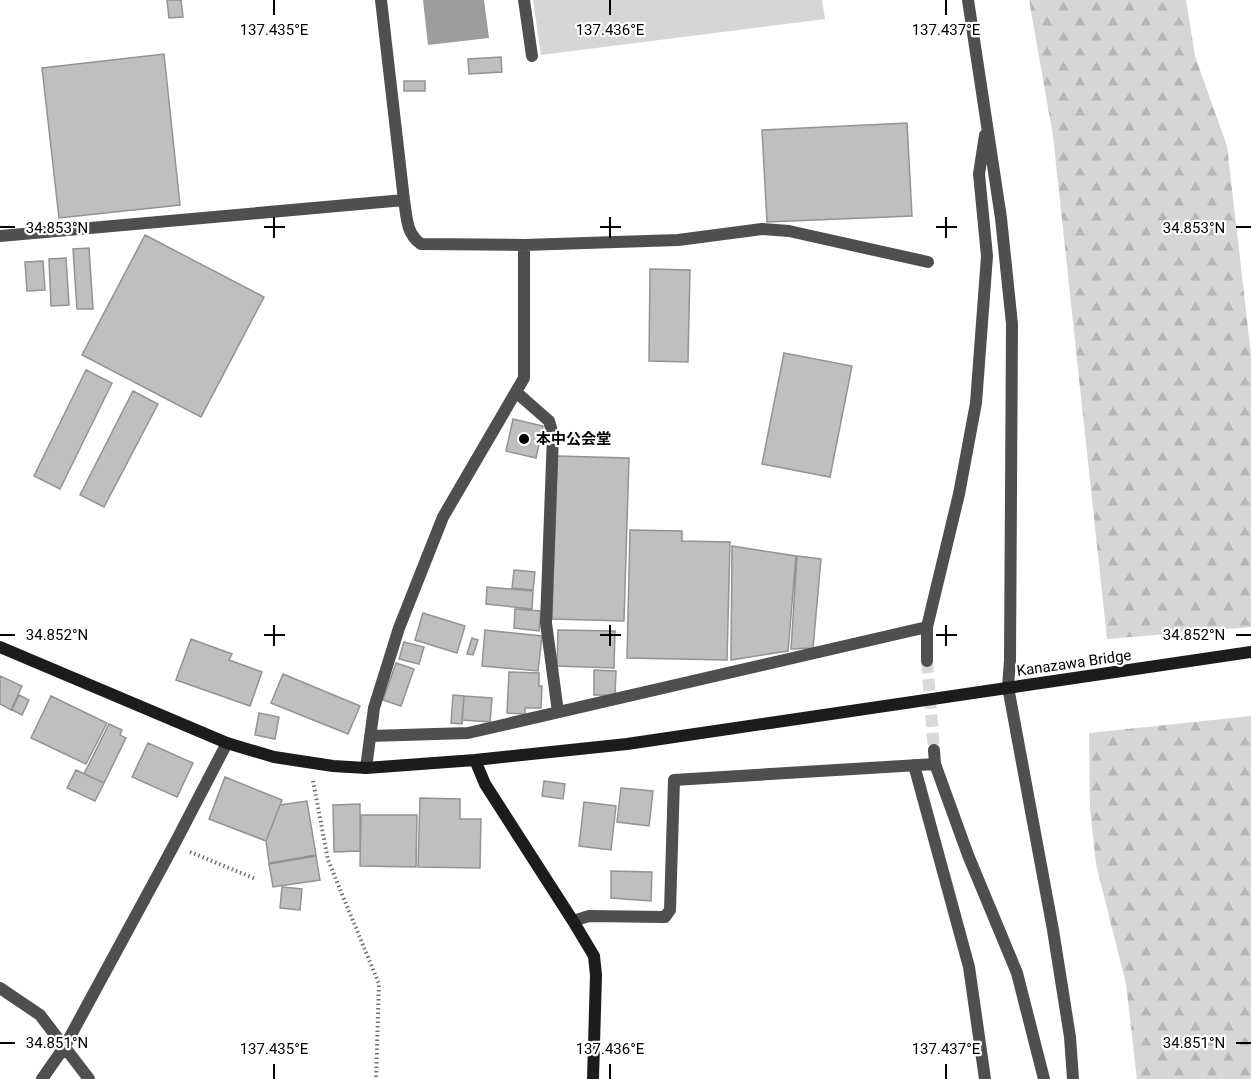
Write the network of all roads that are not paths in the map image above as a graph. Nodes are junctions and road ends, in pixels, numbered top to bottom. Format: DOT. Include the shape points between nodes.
graph roads {
  1 [pos="381,0"];
  2 [pos="524,0"];
  3 [pos="968,0"];
  4 [pos="532,56"];
  5 [pos="987,120"];
  6 [pos="404,200"];
  7 [pos="0,236"];
  8 [pos="524,245"];
  9 [pos="928,262"];
  10 [pos="516,392"];
  11 [pos="927,627"];
  12 [pos="0,647"];
  13 [pos="1251,652"];
  14 [pos="927,661"];
  15 [pos="1008,687"];
  16 [pos="558,712"];
  17 [pos="370,736"];
  18 [pos="226,743"];
  19 [pos="934,750"];
  20 [pos="475,760"];
  21 [pos="935,764"];
  22 [pos="914,765"];
  23 [pos="366,768"];
  24 [pos="573,921"];
  25 [pos="0,988"];
  26 [pos="64,1046"];
  27 [pos="42,1079"];
  28 [pos="89,1079"];
  29 [pos="593,1079"];
  30 [pos="986,1079"];
  31 [pos="1044,1079"];
  32 [pos="1073,1079"];
  1 -- 6 [label="street"];
  2 -- 4 [label="street"];
  3 -- 5 [label="street"];
  5 -- 11 [label="street" via="979,174 987,256 976,403"];
  5 -- 15 [label="street" via="1012,324"];
  6 -- 7 [label="street"];
  6 -- 8 [label="street" via="410,233 421,244"];
  8 -- 9 [label="street" via="678,240 762,229 789,231"];
  8 -- 10 [label="street" via="524,378"];
  10 -- 16 [label="street" via="549,421 553,435 546,623"];
  10 -- 17 [label="street" via="443,517 399,628 374,708"];
  11 -- 14 [label="street"];
  11 -- 16 [label="street"];
  12 -- 18 [label="main road, Kanazawa Bridge"];
  13 -- 15 [label="main road, Kanazawa Bridge"];
  15 -- 20 [label="main road, Kanazawa Bridge" via="627,744"];
  15 -- 32 [label="street" via="1053,930"];
  16 -- 17 [label="street" via="468,733"];
  17 -- 23 [label="street"];
  18 -- 23 [label="main road, Kanazawa Bridge" via="274,757"];
  18 -- 26 [label="street"];
  19 -- 21 [label="street"];
  20 -- 23 [label="main road, Kanazawa Bridge"];
  20 -- 24 [label="main road" via="485,784"];
  21 -- 22 [label="street"];
  21 -- 31 [label="street" via="1017,973"];
  22 -- 24 [label="street" via="674,780 670,910 665,917 588,916"];
  22 -- 30 [label="street" via="969,967"];
  24 -- 29 [label="main road" via="594,956"];
  25 -- 26 [label="street" via="40,1015"];
  26 -- 27 [label="street"];
  26 -- 28 [label="street"];
}
